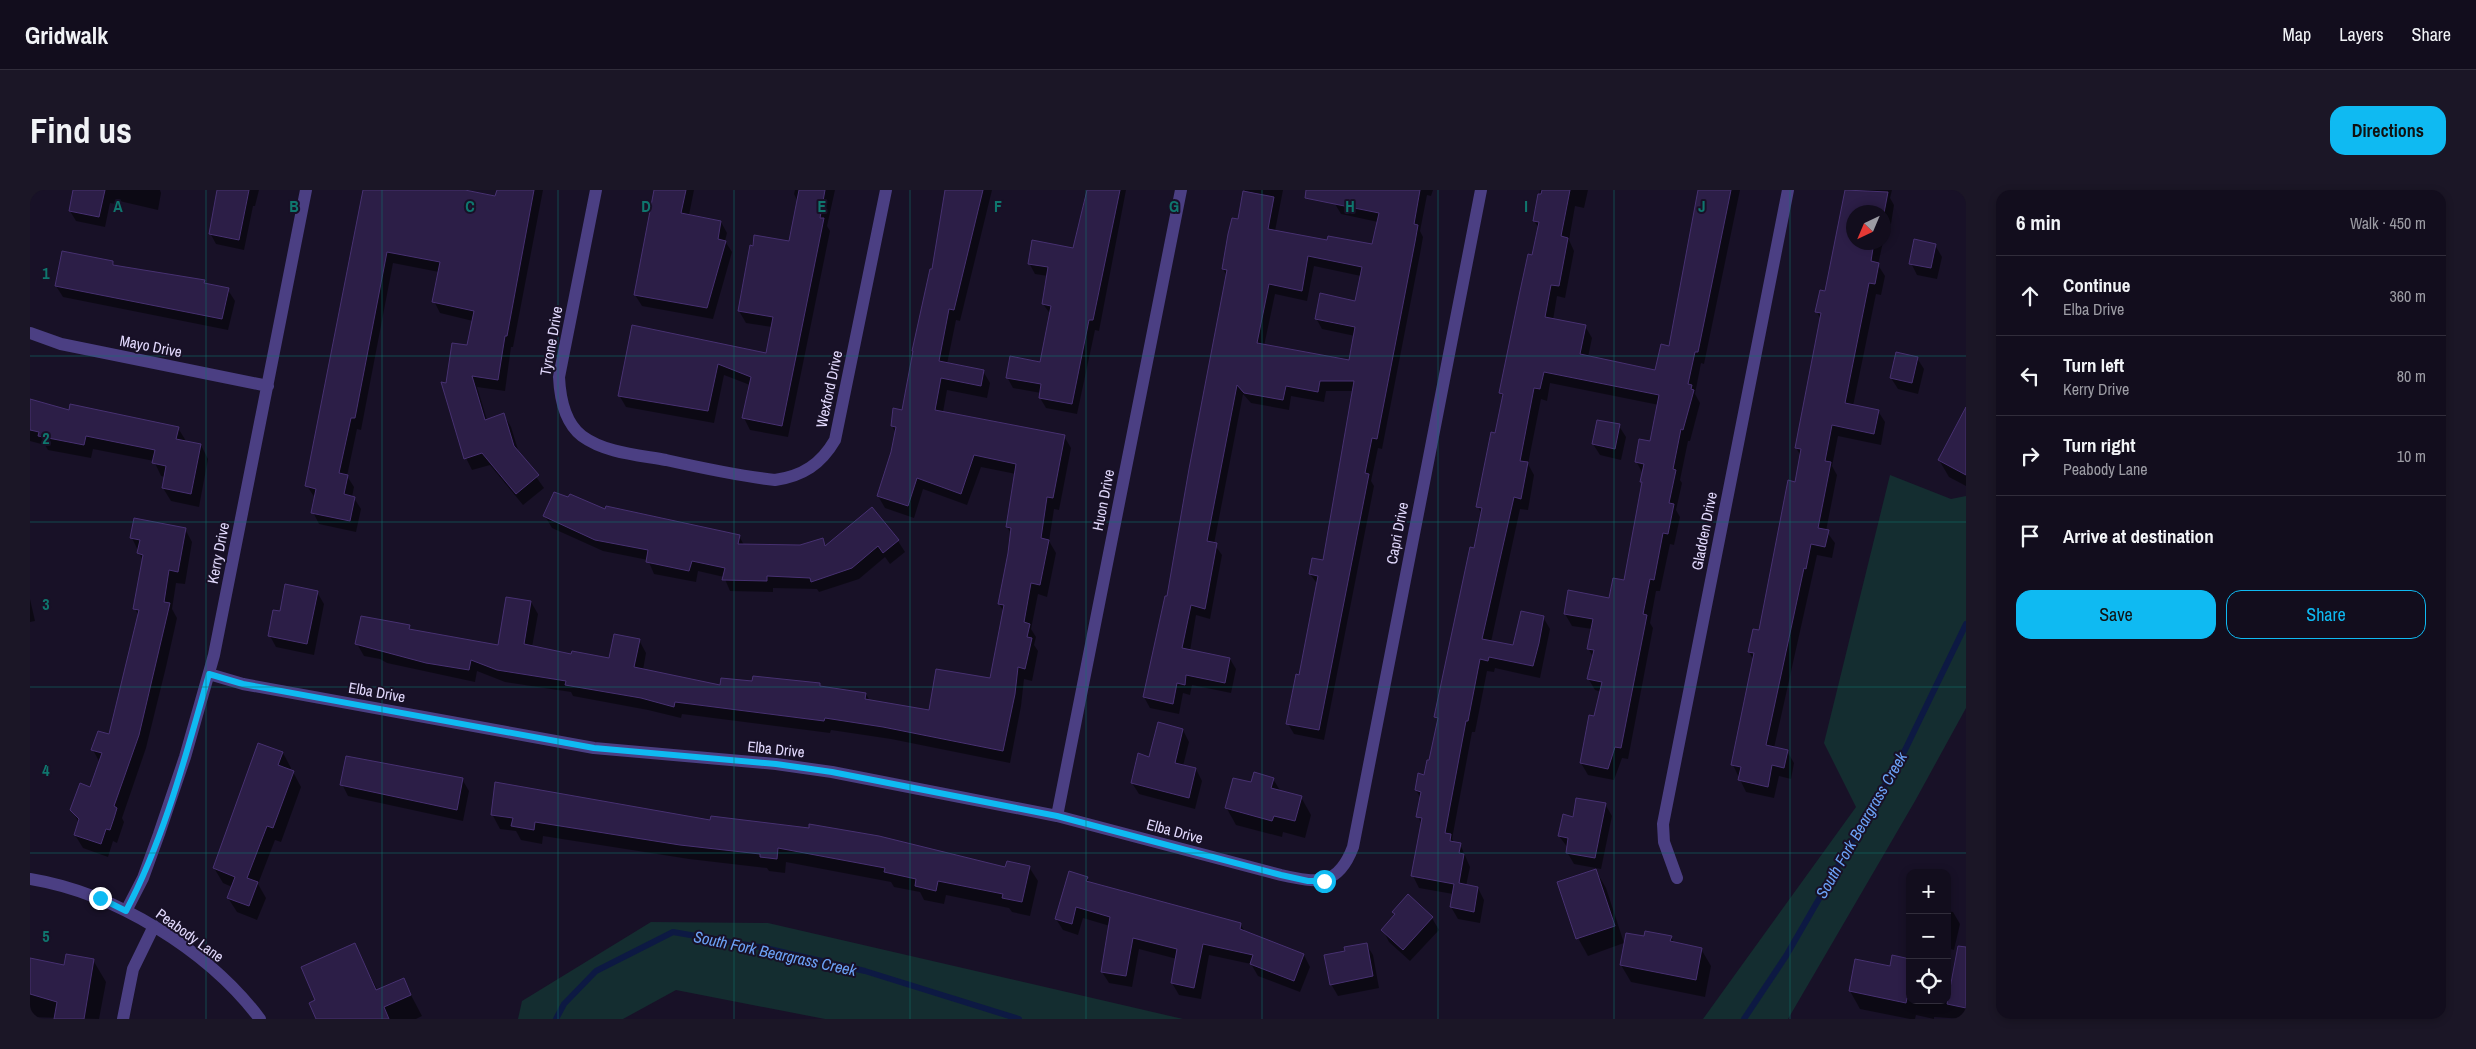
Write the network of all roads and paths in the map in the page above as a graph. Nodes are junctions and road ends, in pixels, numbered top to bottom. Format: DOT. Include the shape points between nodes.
graph roads {
  1 [pos="306,190"];
  2 [pos="596,190"];
  3 [pos="886,190"];
  4 [pos="1181,190"];
  5 [pos="1481,190"];
  6 [pos="1788,190"];
  7 [pos="30,333"];
  8 [pos="268,386"];
  9 [pos="694,466"];
  10 [pos="209,674"];
  11 [pos="1057,816"];
  12 [pos="1334,876"];
  13 [pos="1677,878"];
  14 [pos="30,879"];
  15 [pos="126,911"];
  16 [pos="154,926"];
  17 [pos="123,1019"];
  18 [pos="260,1019"];
  1 -- 8 [label="street, Kerry Drive"];
  2 -- 9 [label="street, Tyrone Drive" via="560,377 564,409 581,435 594,443"];
  3 -- 9 [label="street, Wexford Drive" via="840,426 828,452 806,471 791,478 775,480"];
  4 -- 11 [label="street, Huon Drive"];
  5 -- 12 [label="street, Capri Drive" via="1353,847 1347,864"];
  6 -- 13 [label="street, Gladden Drive" via="1663,824 1664,842"];
  7 -- 8 [label="street, Mayo Drive" via="60,344"];
  8 -- 10 [label="street, Kerry Drive"];
  10 -- 11 [label="street, Elba Drive" via="243,684 594,748 832,772"];
  10 -- 15 [label="street, Kerry Drive" via="159,834 143,878"];
  11 -- 12 [label="street, Elba Drive" via="1308,881 1324,881"];
  14 -- 15 [label="street, Peabody Lane" via="100,898"];
  15 -- 16 [label="street, Peabody Lane"];
  16 -- 17 [label="street" via="133,970"];
  16 -- 18 [label="street, Peabody Lane" via="211,968"];
}
